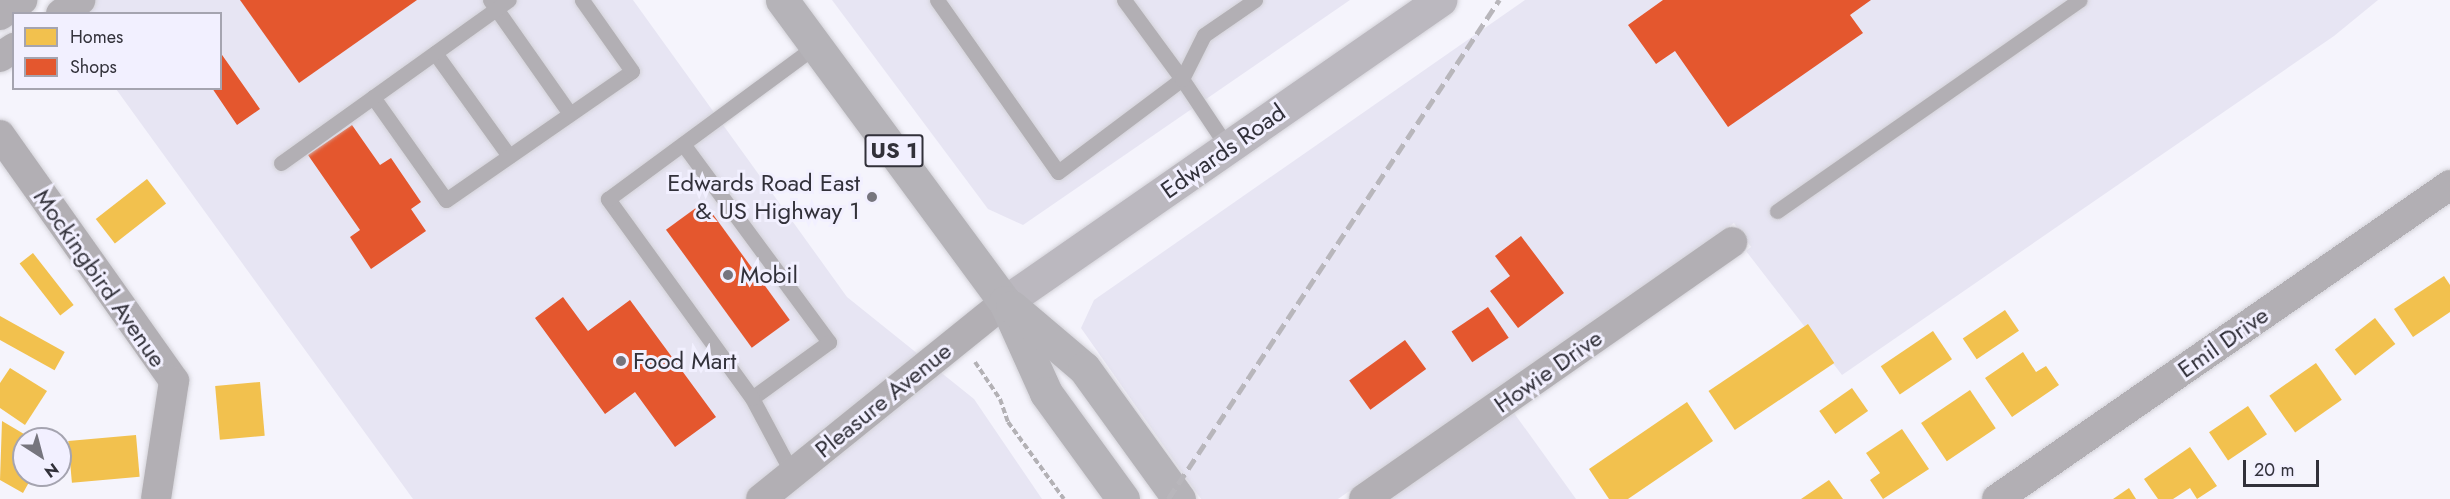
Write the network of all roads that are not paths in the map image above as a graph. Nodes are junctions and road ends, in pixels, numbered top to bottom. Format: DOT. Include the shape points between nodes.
graph roads {
  1 [pos="22,0"];
  2 [pos="80,0"];
  3 [pos="582,0"];
  4 [pos="782,0"];
  5 [pos="937,0"];
  6 [pos="1125,0"];
  7 [pos="1255,0"];
  8 [pos="1440,0"];
  9 [pos="2080,0"];
  10 [pos="498,3"];
  11 [pos="64,12"];
  12 [pos="0,15"];
  13 [pos="817,45"];
  14 [pos="435,53"];
  15 [pos="1182,79"];
  16 [pos="373,97"];
  17 [pos="570,114"];
  18 [pos="683,144"];
  19 [pos="1,146"];
  20 [pos="1228,148"];
  21 [pos="509,156"];
  22 [pos="281,163"];
  23 [pos="2450,185"];
  24 [pos="1777,212"];
  25 [pos="1732,242"];
  26 [pos="1005,302"];
  27 [pos="752,398"];
  28 [pos="792,473"];
  29 [pos="156,499"];
  30 [pos="760,499"];
  31 [pos="1123,499"];
  32 [pos="1179,499"];
  33 [pos="1364,499"];
  34 [pos="1997,499"];
  1 -- 12 [label="street"];
  2 -- 11 [label="street"];
  3 -- 17 [label="lane" via="632,71"];
  4 -- 13 [label="main road, US 1"];
  5 -- 15 [label="lane" via="1058,172"];
  6 -- 15 [label="lane"];
  7 -- 15 [label="lane" via="1204,35"];
  8 -- 20 [label="main road, Edwards Road"];
  9 -- 24 [label="lane"];
  10 -- 14 [label="lane"];
  10 -- 17 [label="lane"];
  13 -- 18 [label="lane"];
  13 -- 26 [label="main road, US 1"];
  14 -- 16 [label="lane"];
  14 -- 21 [label="lane"];
  15 -- 20 [label="lane"];
  16 -- 21 [label="lane" via="446,200"];
  16 -- 22 [label="lane"];
  17 -- 21 [label="lane"];
  18 -- 27 [label="lane" via="608,199"];
  18 -- 27 [label="lane" via="829,342"];
  19 -- 29 [label="street, Mockingbird Avenue" via="174,381"];
  20 -- 26 [label="main road, Edwards Road"];
  23 -- 34 [label="street, Emil Drive"];
  25 -- 33 [label="street, Howie Drive"];
  26 -- 28 [label="street, Pleasure Avenue"];
  26 -- 31 [label="main road, US 1" via="1046,393"];
  26 -- 32 [label="main road, US 1" via="1083,368"];
  27 -- 28 [label="lane"];
  28 -- 30 [label="street, Pleasure Avenue"];
}
